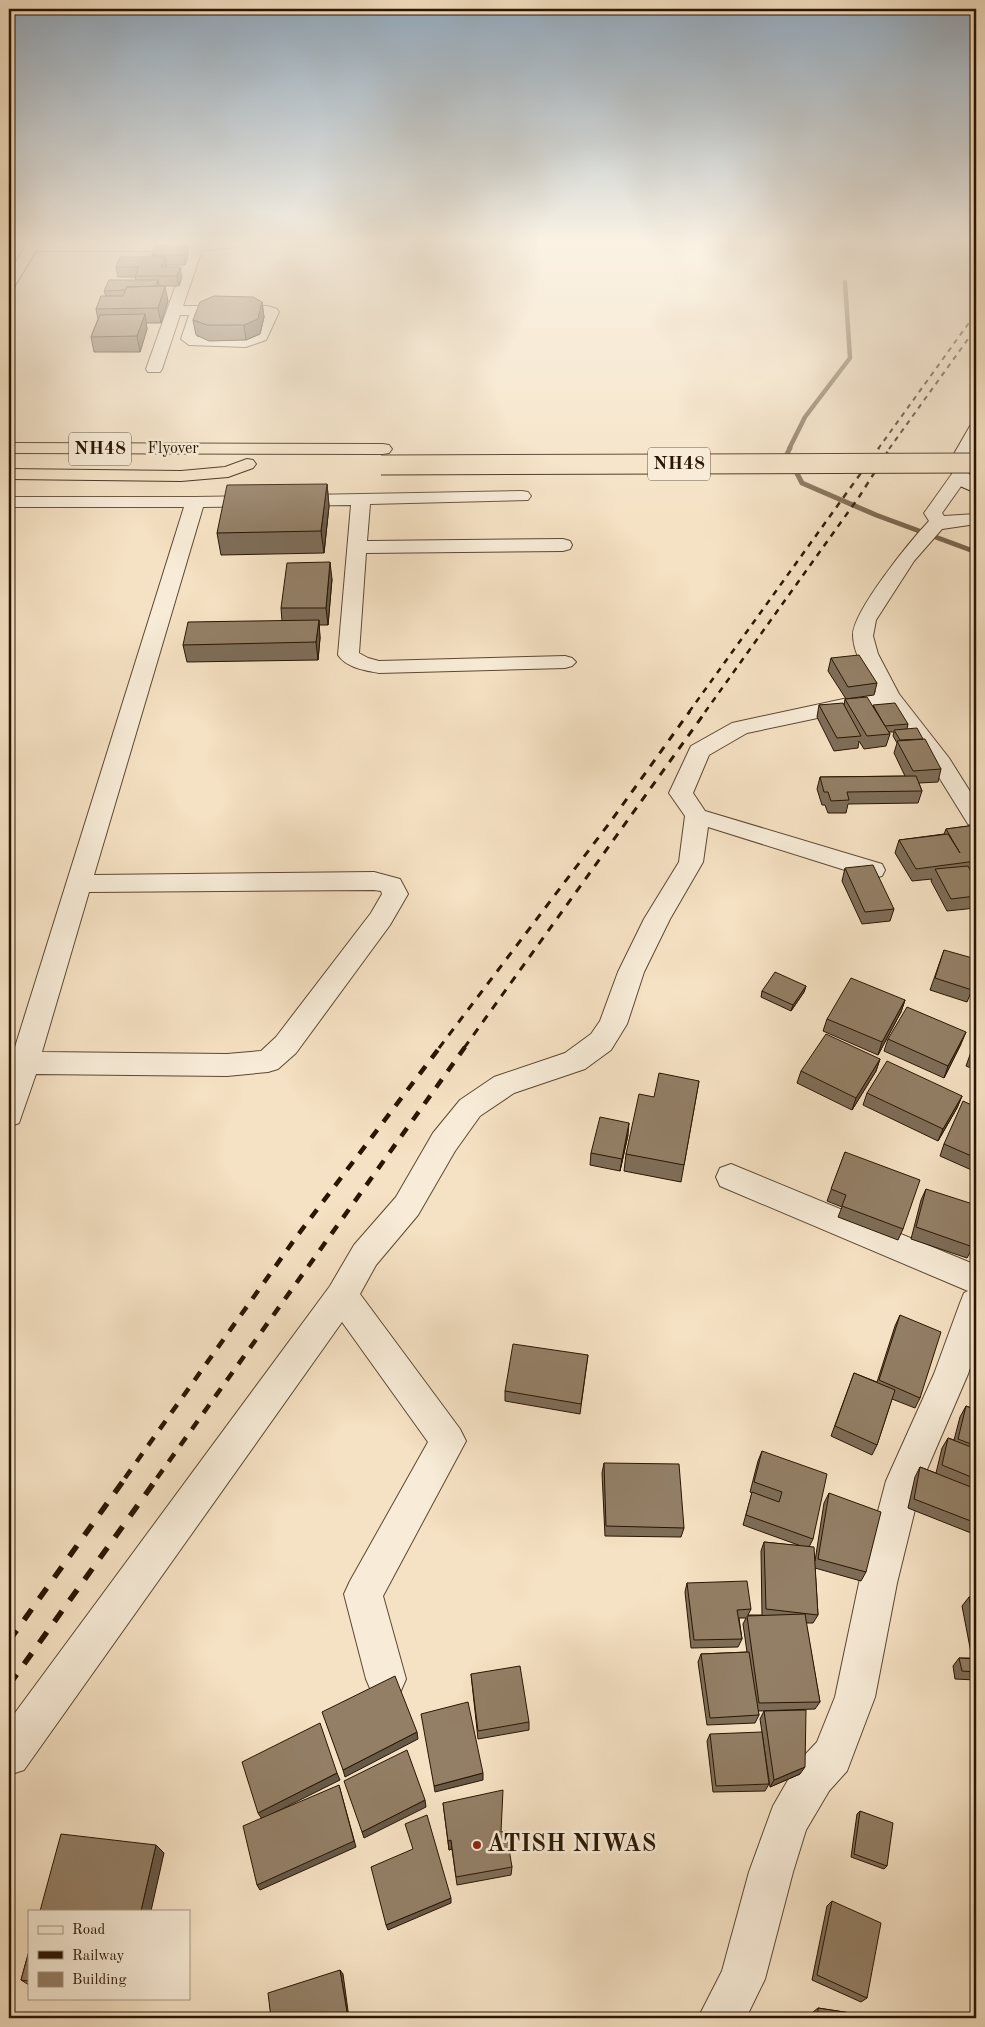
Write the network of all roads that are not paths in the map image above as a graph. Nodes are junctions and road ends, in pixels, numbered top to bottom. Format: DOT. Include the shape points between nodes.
graph roads {
  1 [pos="165,338"];
  2 [pos="189,338"];
  3 [pos="259,338"];
  4 [pos="154,369"];
  5 [pos="976,430"];
  6 [pos="9,437"];
  7 [pos="976,447"];
  8 [pos="9,448"];
  9 [pos="188,457"];
  10 [pos="247,457"];
  11 [pos="382,457"];
  12 [pos="9,462"];
  13 [pos="976,463"];
  14 [pos="9,474"];
  15 [pos="960,475"];
  16 [pos="976,488"];
  17 [pos="522,496"];
  18 [pos="361,499"];
  19 [pos="9,502"];
  20 [pos="195,502"];
  21 [pos="976,520"];
  22 [pos="937,523"];
  23 [pos="563,545"];
  24 [pos="356,547"];
  25 [pos="565,662"];
  26 [pos="889,696"];
  27 [pos="697,816"];
  28 [pos="976,819"];
  29 [pos="873,870"];
  30 [pos="78,884"];
  31 [pos="24,1063"];
  32 [pos="9,1115"];
  33 [pos="731,1177"];
  34 [pos="976,1280"];
  35 [pos="342,1296"];
  36 [pos="976,1303"];
  37 [pos="386,1679"];
  38 [pos="9,1755"];
  39 [pos="721,2018"];
  1 -- 4 [label="street"];
  2 -- 3 [label="street" via="194,342 246,342"];
  5 -- 15 [label="street" via="956,466"];
  6 -- 10 [label="highway" via="230,441"];
  7 -- 11 [label="highway, NH48"];
  8 -- 9 [label="highway, Flyover / NH48"];
  9 -- 10 [label="highway, Flyover / NH48"];
  9 -- 12 [label="highway, Flyover / NH48"];
  10 -- 11 [label="highway, NH48"];
  10 -- 14 [label="highway" via="228,472 181,476"];
  11 -- 13 [label="highway, NH48, bridge"];
  15 -- 16 [label="street"];
  15 -- 22 [label="street" via="933,513"];
  17 -- 18 [label="street"];
  18 -- 20 [label="street"];
  18 -- 24 [label="street"];
  19 -- 20 [label="street"];
  20 -- 30 [label="street"];
  21 -- 22 [label="street"];
  22 -- 26 [label="street" via="907,558 866,620 863,636 868,654"];
  23 -- 24 [label="street"];
  24 -- 25 [label="street" via="348,655 362,663 379,667"];
  26 -- 27 [label="street" via="740,728 699,751 681,793"];
  26 -- 28 [label="street" via="941,764"];
  27 -- 29 [label="street"];
  27 -- 35 [label="street" via="691,862 657,919 631,972 614,1024 601,1042 575,1061 504,1085 470,1108 444,1142 407,1206 365,1256"];
  30 -- 31 [label="street"];
  30 -- 31 [label="street" via="374,881 390,885 395,894 381,919 286,1045 268,1061 227,1065"];
  31 -- 32 [label="street"];
  33 -- 34 [label="street"];
  35 -- 37 [label="street" via="448,1441 363,1594"];
  35 -- 38 [label="street"];
  36 -- 39 [label="street" via="951,1374 904,1481 854,1697 832,1756 814,1776 788,1821 742,1979"];
}
